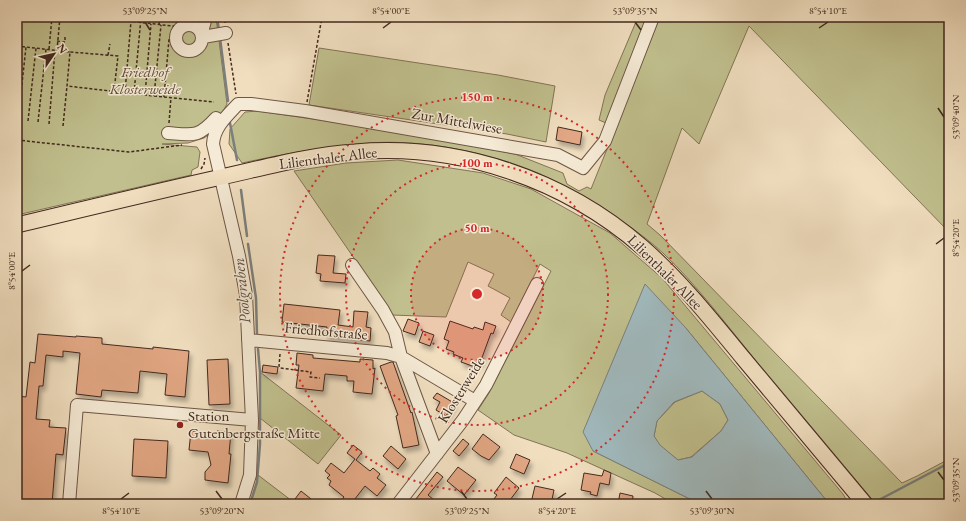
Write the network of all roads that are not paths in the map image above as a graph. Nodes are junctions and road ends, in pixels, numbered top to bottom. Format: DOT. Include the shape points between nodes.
graph roads {
  1 [pos="206,17"];
  2 [pos="653,17"];
  3 [pos="222,33"];
  4 [pos="202,34"];
  5 [pos="216,118"];
  6 [pos="168,133"];
  7 [pos="222,177"];
  8 [pos="17,225"];
  9 [pos="352,265"];
  10 [pos="537,284"];
  11 [pos="248,340"];
  12 [pos="401,357"];
  13 [pos="475,401"];
  14 [pos="252,420"];
  15 [pos="437,454"];
  16 [pos="69,504"];
  17 [pos="242,504"];
  18 [pos="398,504"];
  19 [pos="865,504"];
  1 -- 4 [label="street"];
  2 -- 7 [label="street, Zur Mittelwiese" via="605,141 583,168 558,155 305,111 238,104 215,132 213,144"];
  3 -- 4 [label="street"];
  4 -- 4 [label="street" via="202,41 197,49 185,51 176,41 177,32 187,24 196,26"];
  5 -- 6 [label="street" via="198,134"];
  7 -- 8 [label="main road, Lilienthaler Allee"];
  7 -- 11 [label="street" via="246,295"];
  7 -- 19 [label="main road, Lilienthaler Allee" via="318,156 368,151 405,151 452,156 489,165 559,191 623,231 672,276"];
  9 -- 12 [label="street, Friedhofstraße" via="395,332"];
  10 -- 13 [label="street, Klosterweide" via="486,385"];
  11 -- 12 [label="street, Friedhofstraße" via="375,351"];
  11 -- 14 [label="street"];
  12 -- 13 [label="street, Friedhofstraße"];
  12 -- 15 [label="street"];
  13 -- 15 [label="street, Klosterweide"];
  14 -- 16 [label="street" via="77,405"];
  14 -- 17 [label="street" via="250,475"];
  15 -- 18 [label="street, Klosterweide"];
}
